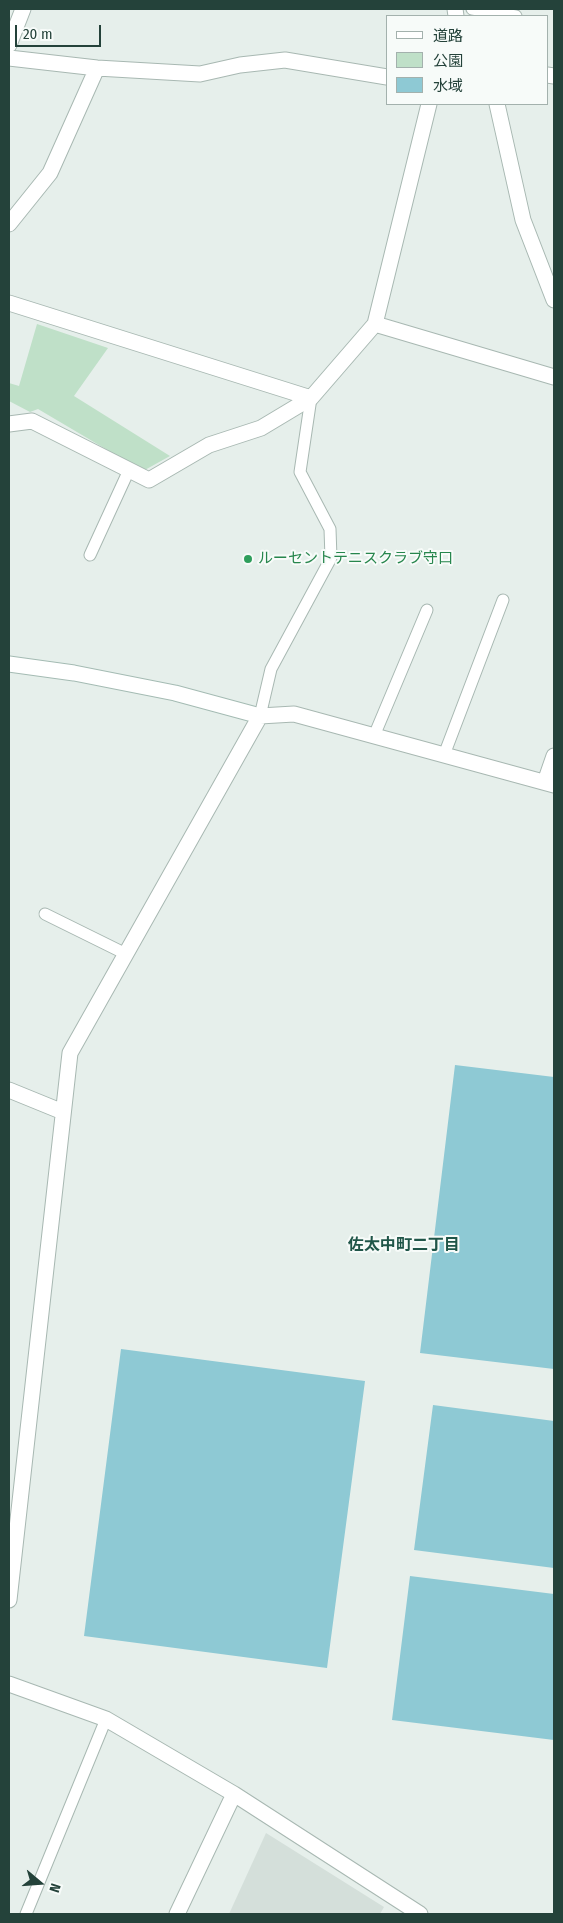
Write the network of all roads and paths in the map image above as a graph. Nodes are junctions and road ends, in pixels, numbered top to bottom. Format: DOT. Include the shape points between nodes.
graph roads {
  1 [pos="23,9"];
  2 [pos="472,9"];
  3 [pos="510,15"];
  4 [pos="9,45"];
  5 [pos="9,58"];
  6 [pos="97,68"];
  7 [pos="386,77"];
  8 [pos="429,105"];
  9 [pos="497,105"];
  10 [pos="9,224"];
  11 [pos="548,268"];
  12 [pos="554,300"];
  13 [pos="9,303"];
  14 [pos="375,324"];
  15 [pos="554,377"];
  16 [pos="311,398"];
  17 [pos="9,424"];
  18 [pos="129,470"];
  19 [pos="90,555"];
  20 [pos="503,600"];
  21 [pos="427,610"];
  22 [pos="9,664"];
  23 [pos="260,716"];
  24 [pos="374,736"];
  25 [pos="444,755"];
  26 [pos="554,756"];
  27 [pos="550,784"];
  28 [pos="45,914"];
  29 [pos="126,954"];
  30 [pos="9,1090"];
  31 [pos="64,1112"];
  32 [pos="9,1600"];
  33 [pos="9,1684"];
  34 [pos="106,1720"];
  35 [pos="234,1794"];
  36 [pos="26,1914"];
  37 [pos="177,1914"];
  38 [pos="420,1914"];
  1 -- 4 [label="street"];
  2 -- 3 [label="lane"];
  5 -- 6 [label="street"];
  6 -- 7 [label="street" via="200,74 285,60"];
  6 -- 10 [label="street" via="50,173"];
  8 -- 14 [label="street"];
  9 -- 11 [label="street" via="523,220"];
  11 -- 12 [label="street"];
  13 -- 16 [label="street"];
  14 -- 15 [label="street"];
  14 -- 16 [label="street"];
  16 -- 18 [label="street" via="261,428 209,445 149,480"];
  16 -- 23 [label="lane" via="300,472 330,529 331,558 271,669"];
  17 -- 18 [label="street" via="32,421"];
  18 -- 19 [label="lane"];
  20 -- 25 [label="lane"];
  21 -- 24 [label="lane"];
  22 -- 23 [label="street" via="74,672 157,689"];
  23 -- 24 [label="street" via="294,714"];
  23 -- 29 [label="street"];
  24 -- 25 [label="street"];
  25 -- 27 [label="street"];
  26 -- 27 [label="street"];
  28 -- 29 [label="lane"];
  29 -- 31 [label="street" via="70,1054"];
  30 -- 31 [label="street"];
  31 -- 32 [label="street"];
  33 -- 34 [label="street"];
  34 -- 35 [label="street"];
  34 -- 36 [label="lane"];
  35 -- 37 [label="street"];
  35 -- 38 [label="street"];
}
